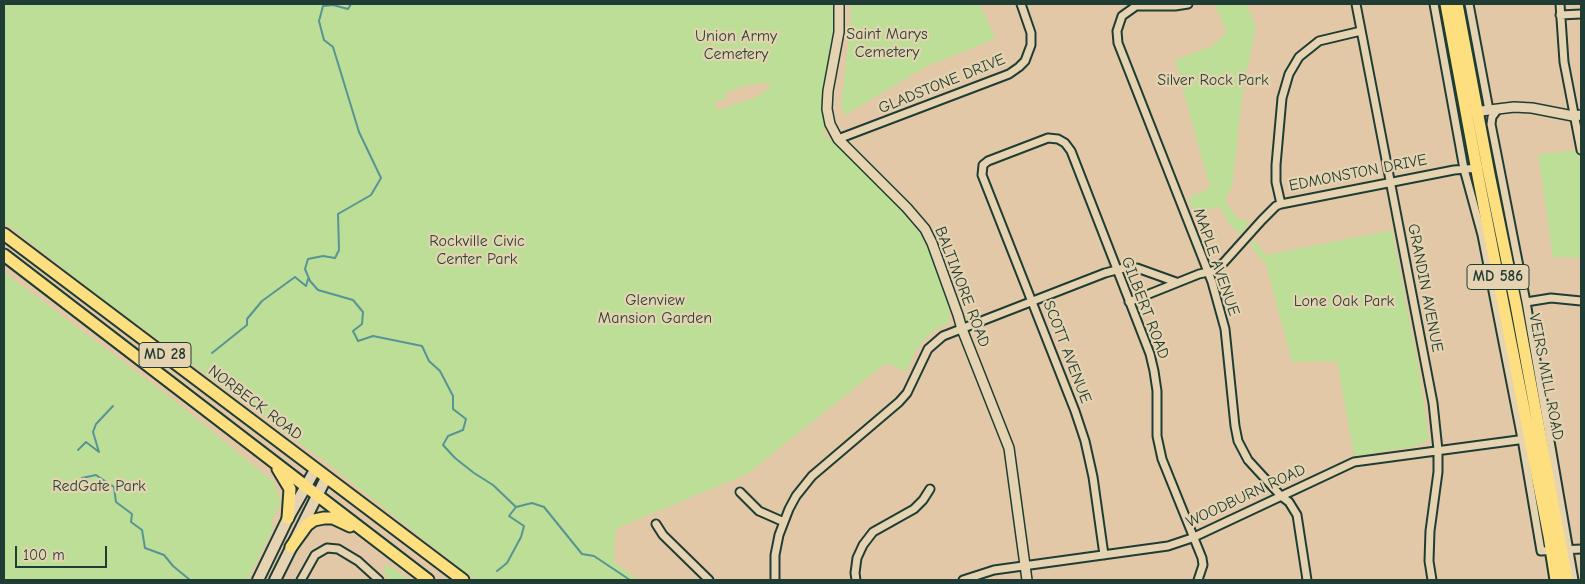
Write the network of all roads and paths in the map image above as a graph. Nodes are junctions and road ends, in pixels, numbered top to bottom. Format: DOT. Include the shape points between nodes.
graph roads {
  1 [pos="839,4"];
  2 [pos="1020,4"];
  3 [pos="1188,4"];
  4 [pos="1356,4"];
  5 [pos="1434,4"];
  6 [pos="1446,4"];
  7 [pos="1457,4"];
  8 [pos="1468,4"];
  9 [pos="1560,4"];
  10 [pos="1560,14"];
  11 [pos="1581,14"];
  12 [pos="1362,31"];
  13 [pos="1498,109"];
  14 [pos="1478,111"];
  15 [pos="1577,115"];
  16 [pos="838,139"];
  17 [pos="1581,150"];
  18 [pos="983,165"];
  19 [pos="1482,167"];
  20 [pos="1464,169"];
  21 [pos="1390,182"];
  22 [pos="1280,204"];
  23 [pos="4,234"];
  24 [pos="4,255"];
  25 [pos="1116,270"];
  26 [pos="1208,272"];
  27 [pos="1176,282"];
  28 [pos="1032,301"];
  29 [pos="1581,301"];
  30 [pos="1129,302"];
  31 [pos="1526,302"];
  32 [pos="962,328"];
  33 [pos="1531,438"];
  34 [pos="1438,450"];
  35 [pos="273,461"];
  36 [pos="315,470"];
  37 [pos="326,478"];
  38 [pos="306,486"];
  39 [pos="930,489"];
  40 [pos="740,492"];
  41 [pos="317,495"];
  42 [pos="1281,496"];
  43 [pos="288,518"];
  44 [pos="784,522"];
  45 [pos="656,524"];
  46 [pos="371,536"];
  47 [pos="1192,538"];
  48 [pos="291,547"];
  49 [pos="1581,549"];
  50 [pos="1561,550"];
  51 [pos="1104,555"];
  52 [pos="1025,566"];
  53 [pos="258,580"];
  54 [pos="275,580"];
  55 [pos="301,580"];
  56 [pos="379,580"];
  57 [pos="428,580"];
  58 [pos="463,580"];
  59 [pos="708,580"];
  60 [pos="775,580"];
  61 [pos="856,580"];
  62 [pos="963,580"];
  63 [pos="1027,580"];
  64 [pos="1198,580"];
  65 [pos="1307,580"];
  66 [pos="1432,580"];
  67 [pos="1556,580"];
  68 [pos="1567,580"];
  69 [pos="1574,580"];
  1 -- 16 [label="street, BALTIMORE ROAD" via="839,32 827,109"];
  2 -- 16 [label="street, GLADSTONE DRIVE" via="1031,33 1031,45 1019,67 991,81"];
  3 -- 26 [label="street, MAPLE AVENUE" via="1136,6 1122,16 1116,31"];
  4 -- 12 [label="street, GRANDIN AVENUE"];
  5 -- 20 [label="street, VEIRS MILL ROAD"];
  6 -- 14 [label="main road, VEIRS MILL ROAD / MD 586"];
  7 -- 14 [label="main road, VEIRS MILL ROAD / MD 586"];
  8 -- 14 [label="street, VEIRS MILL ROAD"];
  9 -- 10 [label="street"];
  10 -- 11 [label="street"];
  10 -- 15 [label="street" via="1564,62"];
  12 -- 21 [label="street, GRANDIN AVENUE"];
  12 -- 22 [label="street" via="1319,41 1299,56 1289,74 1282,98 1276,165"];
  13 -- 14 [label="street"];
  13 -- 15 [label="street" via="1532,108"];
  13 -- 31 [label="street, VEIRS MILL ROAD" via="1491,124"];
  14 -- 19 [label="main road, VEIRS MILL ROAD / MD 586"];
  15 -- 17 [label="street"];
  16 -- 32 [label="street, BALTIMORE ROAD" via="925,229"];
  18 -- 25 [label="street, GILBERT ROAD" via="1048,138 1065,143"];
  18 -- 28 [label="street, SCOTT AVENUE" via="982,175"];
  19 -- 20 [label="street, EDMONSTON DRIVE"];
  19 -- 33 [label="main road, VEIRS MILL ROAD / MD 586" via="1516,305"];
  20 -- 21 [label="street, EDMONSTON DRIVE"];
  20 -- 33 [label="street, VEIRS MILL ROAD"];
  21 -- 22 [label="street, EDMONSTON DRIVE"];
  21 -- 34 [label="street, GRANDIN AVENUE" via="1433,403"];
  22 -- 26 [label="street, EDMONSTON DRIVE" via="1217,270"];
  23 -- 36 [label="main road, NORBECK ROAD / MD 28"];
  24 -- 35 [label="main road, MD 28"];
  25 -- 27 [label="street" via="1137,268"];
  25 -- 28 [label="street"];
  25 -- 30 [label="street, GILBERT ROAD"];
  26 -- 27 [label="street, EDMONSTON DRIVE"];
  26 -- 42 [label="street, MAPLE AVENUE" via="1225,330 1238,441 1248,460"];
  27 -- 30 [label="street, EDMONSTON DRIVE"];
  28 -- 32 [label="street"];
  28 -- 51 [label="street, SCOTT AVENUE" via="1085,441"];
  29 -- 31 [label="street" via="1551,298"];
  30 -- 47 [label="street, GILBERT ROAD" via="1154,371 1157,436 1162,458"];
  31 -- 50 [label="street, VEIRS MILL ROAD"];
  32 -- 44 [label="street" via="932,344 907,393 812,476 796,496"];
  32 -- 52 [label="street, BALTIMORE ROAD" via="1009,448"];
  33 -- 34 [label="street, WOODBURN ROAD"];
  33 -- 50 [label="main road, VEIRS MILL ROAD / MD 586"];
  33 -- 50 [label="street, VEIRS MILL ROAD" via="1541,551"];
  34 -- 42 [label="street, WOODBURN ROAD" via="1354,462"];
  34 -- 66 [label="street, GRANDIN AVENUE" via="1430,531"];
  35 -- 38 [label="main road, MD 28"];
  35 -- 43 [label="main road" via="290,489"];
  36 -- 37 [label="main road, NORBECK ROAD / MD 28"];
  36 -- 38 [label="main road"];
  37 -- 41 [label="main road"];
  37 -- 58 [label="main road, NORBECK ROAD / MD 28"];
  38 -- 41 [label="main road, MD 28"];
  38 -- 43 [label="main road"];
  39 -- 61 [label="street" via="914,509 873,532 857,558"];
  40 -- 44 [label="street" via="759,511"];
  41 -- 46 [label="main road, MD 28"];
  41 -- 48 [label="main road"];
  42 -- 47 [label="street, WOODBURN ROAD"];
  42 -- 65 [label="street, MAPLE AVENUE" via="1297,515"];
  43 -- 53 [label="main road"];
  44 -- 60 [label="street" via="775,555"];
  45 -- 59 [label="street"];
  46 -- 48 [label="main road" via="333,518 319,518 307,525"];
  46 -- 57 [label="main road, MD 28"];
  47 -- 51 [label="street, WOODBURN ROAD" via="1168,546"];
  47 -- 64 [label="street, GILBERT ROAD" via="1202,558"];
  48 -- 54 [label="main road"];
  49 -- 50 [label="street"];
  50 -- 67 [label="main road, VEIRS MILL ROAD / MD 586"];
  50 -- 68 [label="main road, VEIRS MILL ROAD / MD 586"];
  50 -- 69 [label="street, VEIRS MILL ROAD"];
  51 -- 52 [label="street, WOODBURN ROAD"];
  52 -- 62 [label="street, WOODBURN ROAD" via="994,570"];
  52 -- 63 [label="street, BALTIMORE ROAD"];
  55 -- 56 [label="street" via="315,555 327,548 338,549 358,561"];
}
